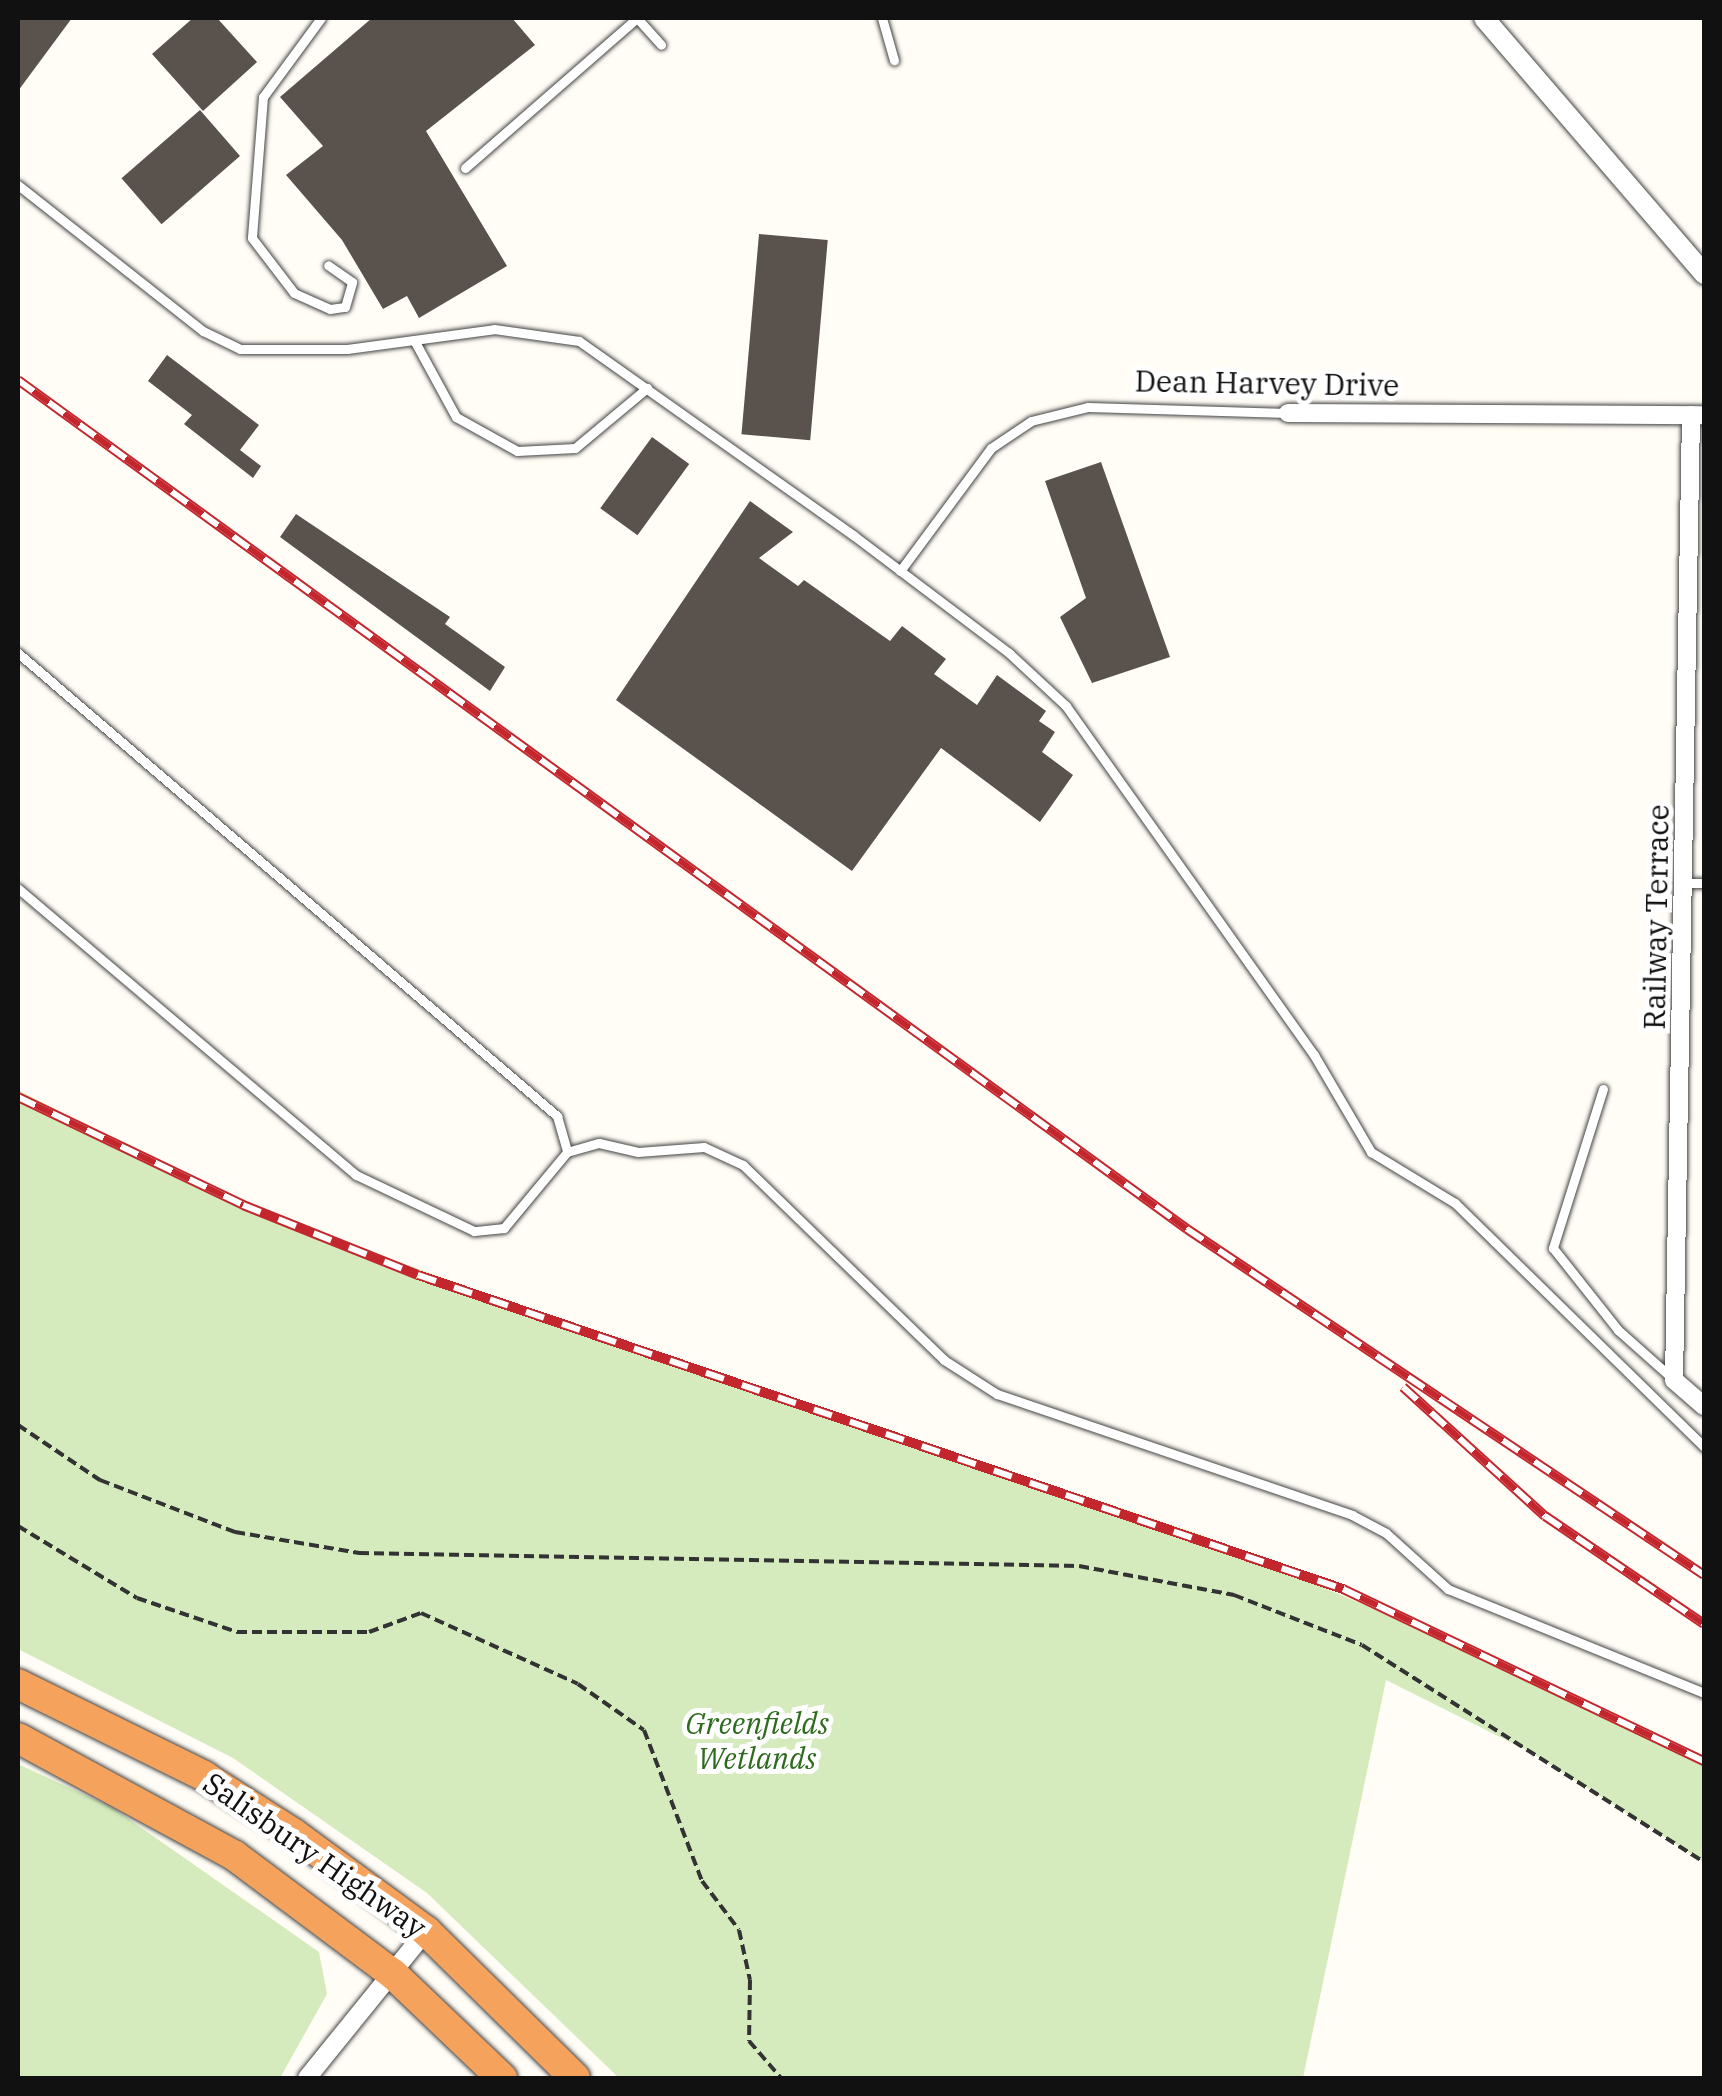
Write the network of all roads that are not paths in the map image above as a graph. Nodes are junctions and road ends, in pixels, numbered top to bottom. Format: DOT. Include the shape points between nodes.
graph roads {
  1 [pos="321,18"];
  2 [pos="637,18"];
  3 [pos="882,18"];
  4 [pos="1484,18"];
  5 [pos="661,45"];
  6 [pos="894,60"];
  7 [pos="466,168"];
  8 [pos="18,185"];
  9 [pos="328,265"];
  10 [pos="1704,274"];
  11 [pos="414,340"];
  12 [pos="647,388"];
  13 [pos="1288,413"];
  14 [pos="1698,414"];
  15 [pos="900,571"];
  16 [pos="18,653"];
  17 [pos="1684,882"];
  18 [pos="1704,883"];
  19 [pos="18,888"];
  20 [pos="1603,1089"];
  21 [pos="566,1152"];
  22 [pos="1674,1380"];
  23 [pos="1704,1406"];
  24 [pos="1704,1447"];
  25 [pos="18,1684"];
  26 [pos="1704,1692"];
  27 [pos="18,1738"];
  28 [pos="426,1931"];
  29 [pos="393,1974"];
  30 [pos="307,2078"];
  31 [pos="502,2078"];
  32 [pos="575,2078"];
  1 -- 9 [label="lane" via="264,96 252,238 294,293 330,309 344,307 352,282"];
  2 -- 5 [label="lane"];
  2 -- 7 [label="lane"];
  3 -- 6 [label="lane"];
  4 -- 10 [label="street"];
  8 -- 11 [label="lane" via="214,339 256,353"];
  11 -- 12 [label="lane" via="534,328 579,340"];
  11 -- 12 [label="lane" via="456,416 517,451 575,448"];
  12 -- 15 [label="lane"];
  13 -- 14 [label="street, Dean Harvey Drive"];
  13 -- 15 [label="lane, Dean Harvey Drive" via="1088,407 1031,420 992,448"];
  14 -- 17 [label="street, Railway Terrace"];
  15 -- 24 [label="lane" via="1066,706 1314,1056 1371,1152 1455,1202"];
  16 -- 21 [label="lane" via="558,1116"];
  17 -- 18 [label="lane"];
  17 -- 22 [label="street, Railway Terrace"];
  19 -- 21 [label="lane" via="356,1175 474,1231 504,1228"];
  20 -- 22 [label="lane" via="1554,1248 1618,1330"];
  21 -- 26 [label="lane" via="599,1143 638,1152 704,1147 730,1159 944,1360 998,1394 1352,1515 1386,1534 1448,1588"];
  22 -- 23 [label="street"];
  25 -- 28 [label="highway, Salisbury Highway" via="204,1776"];
  27 -- 29 [label="highway, Salisbury Highway" via="234,1856"];
  28 -- 29 [label="street"];
  28 -- 32 [label="highway, Salisbury Highway"];
  29 -- 30 [label="street"];
  29 -- 31 [label="highway, Salisbury Highway"];
}
